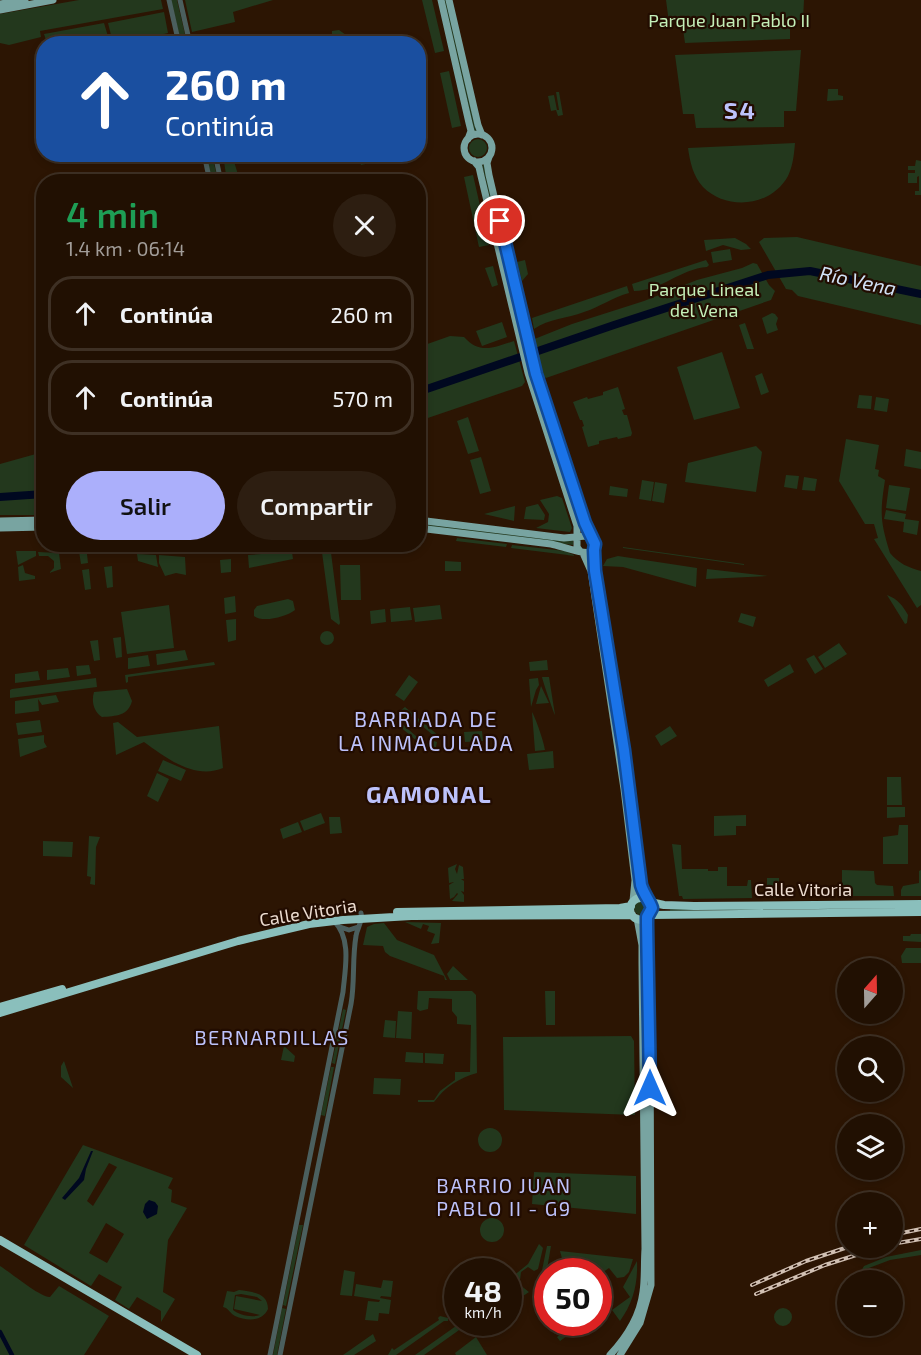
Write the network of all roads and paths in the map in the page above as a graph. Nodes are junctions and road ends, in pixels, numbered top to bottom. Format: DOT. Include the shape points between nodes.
graph roads {
  1 [pos="25,0"];
  2 [pos="53,0"];
  3 [pos="169,0"];
  4 [pos="180,0"];
  5 [pos="441,0"];
  6 [pos="449,0"];
  7 [pos="0,4"];
  8 [pos="0,10"];
  9 [pos="177,36"];
  10 [pos="188,36"];
  11 [pos="482,135"];
  12 [pos="468,139"];
  13 [pos="489,157"];
  14 [pos="474,162"];
  15 [pos="524,342"];
  16 [pos="531,370"];
  17 [pos="0,520"];
  18 [pos="36,520"];
  19 [pos="426,521"];
  20 [pos="36,526"];
  21 [pos="577,526"];
  22 [pos="0,528"];
  23 [pos="426,529"];
  24 [pos="569,538"];
  25 [pos="579,538"];
  26 [pos="592,538"];
  27 [pos="594,550"];
  28 [pos="581,552"];
  29 [pos="647,900"];
  30 [pos="632,903"];
  31 [pos="921,904"];
  32 [pos="921,912"];
  33 [pos="634,916"];
  34 [pos="649,916"];
  35 [pos="361,919"];
  36 [pos="334,921"];
  37 [pos="340,927"];
  38 [pos="345,954"];
  39 [pos="356,954"];
  40 [pos="0,1007"];
  41 [pos="0,1013"];
  42 [pos="0,1240"];
  43 [pos="0,1245"];
  44 [pos="188,1355"];
  45 [pos="196,1355"];
  46 [pos="270,1355"];
  47 [pos="280,1355"];
  48 [pos="610,1355"];
  49 [pos="620,1355"];
  1 -- 7 [label="main road"];
  2 -- 8 [label="main road"];
  3 -- 9 [label="street"];
  4 -- 10 [label="street"];
  5 -- 12 [label="main road" via="471,131"];
  6 -- 11 [label="main road"];
  11 -- 12 [label="main road"];
  11 -- 13 [label="main road" via="491,144"];
  12 -- 14 [label="main road" via="464,151"];
  13 -- 14 [label="main road"];
  13 -- 15 [label="main road" via="489,175"];
  14 -- 15 [label="main road" via="482,176"];
  15 -- 16 [label="main road"];
  16 -- 21 [label="main road"];
  16 -- 26 [label="main road"];
  17 -- 18 [label="main road"];
  19 -- 24 [label="main road"];
  20 -- 22 [label="main road"];
  21 -- 24 [label="main road"];
  21 -- 25 [label="main road"];
  23 -- 28 [label="main road" via="551,544"];
  24 -- 25 [label="main road"];
  25 -- 26 [label="main road"];
  25 -- 28 [label="main road"];
  26 -- 27 [label="main road"];
  27 -- 28 [label="main road" via="588,554"];
  27 -- 29 [label="main road" via="641,885"];
  28 -- 30 [label="main road" via="591,571 623,780 635,880"];
  29 -- 30 [label="highway" via="639,898"];
  29 -- 31 [label="highway, Calle Vitoria" via="664,906"];
  29 -- 34 [label="highway" via="652,908"];
  30 -- 33 [label="highway"];
  30 -- 35 [label="highway, Calle Vitoria" via="620,908 446,910"];
  32 -- 34 [label="highway, Calle Vitoria"];
  33 -- 34 [label="highway"];
  33 -- 35 [label="highway, Calle Vitoria"];
  33 -- 48 [label="main road" via="642,945 644,1289 631,1326"];
  34 -- 49 [label="main road" via="651,1285 640,1323"];
  35 -- 36 [label="highway, Calle Vitoria"];
  35 -- 37 [label="street" via="352,930"];
  35 -- 39 [label="street"];
  35 -- 40 [label="highway, Calle Vitoria" via="313,919 268,928"];
  36 -- 37 [label="street"];
  36 -- 41 [label="highway, Calle Vitoria" via="261,935"];
  37 -- 38 [label="street"];
  38 -- 39 [label="street"];
  38 -- 46 [label="street" via="343,992"];
  39 -- 47 [label="street" via="351,1004"];
  42 -- 45 [label="highway"];
  43 -- 44 [label="highway"];
}
